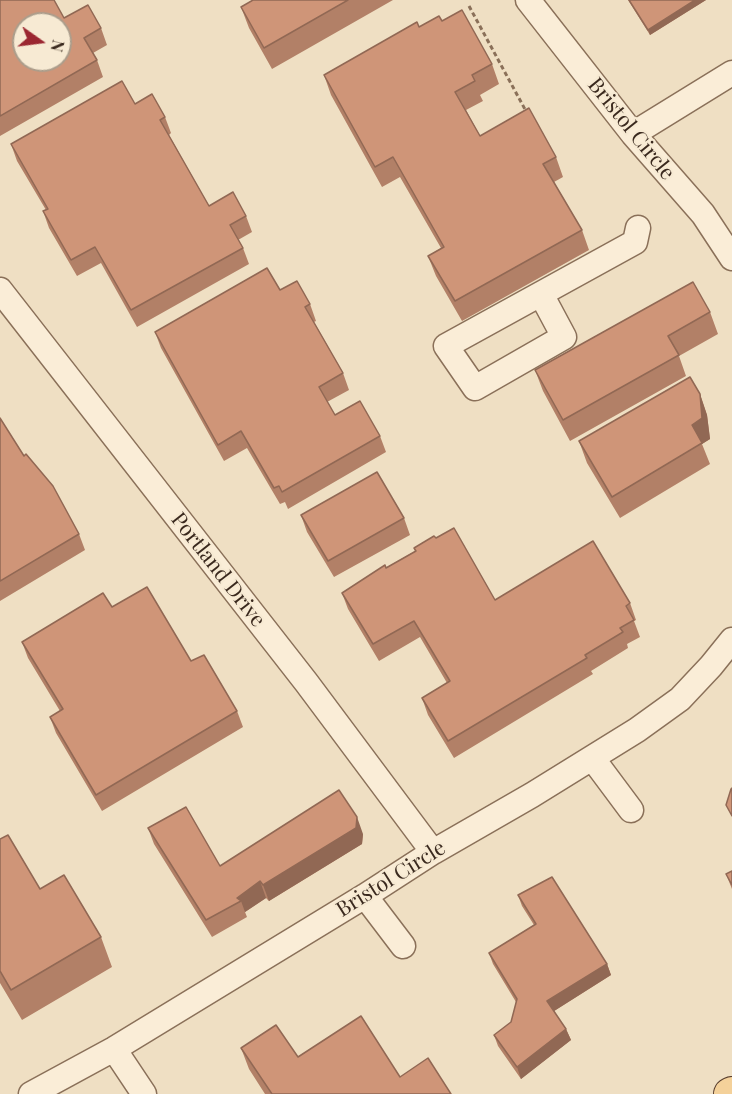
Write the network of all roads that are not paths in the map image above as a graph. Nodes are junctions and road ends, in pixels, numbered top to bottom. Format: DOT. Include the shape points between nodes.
graph roads {
  1 [pos="528,0"];
  2 [pos="732,73"];
  3 [pos="633,134"];
  4 [pos="638,228"];
  5 [pos="732,258"];
  6 [pos="0,290"];
  7 [pos="541,294"];
  8 [pos="732,640"];
  9 [pos="593,759"];
  10 [pos="631,810"];
  11 [pos="434,852"];
  12 [pos="365,896"];
  13 [pos="403,946"];
  14 [pos="114,1049"];
  15 [pos="31,1094"];
  16 [pos="144,1094"];
  1 -- 3 [label="street, Bristol Circle"];
  2 -- 3 [label="street"];
  3 -- 5 [label="street, Bristol Circle" via="703,214"];
  4 -- 7 [label="street" via="635,242"];
  6 -- 11 [label="street, Portland Drive"];
  7 -- 7 [label="street" via="446,346 474,388 564,337"];
  8 -- 9 [label="street, Bristol Circle" via="680,699"];
  9 -- 10 [label="street"];
  9 -- 11 [label="street, Bristol Circle"];
  11 -- 12 [label="street, Bristol Circle"];
  12 -- 13 [label="street"];
  12 -- 14 [label="street, Bristol Circle"];
  14 -- 15 [label="street, Bristol Circle"];
  14 -- 16 [label="street"];
}
